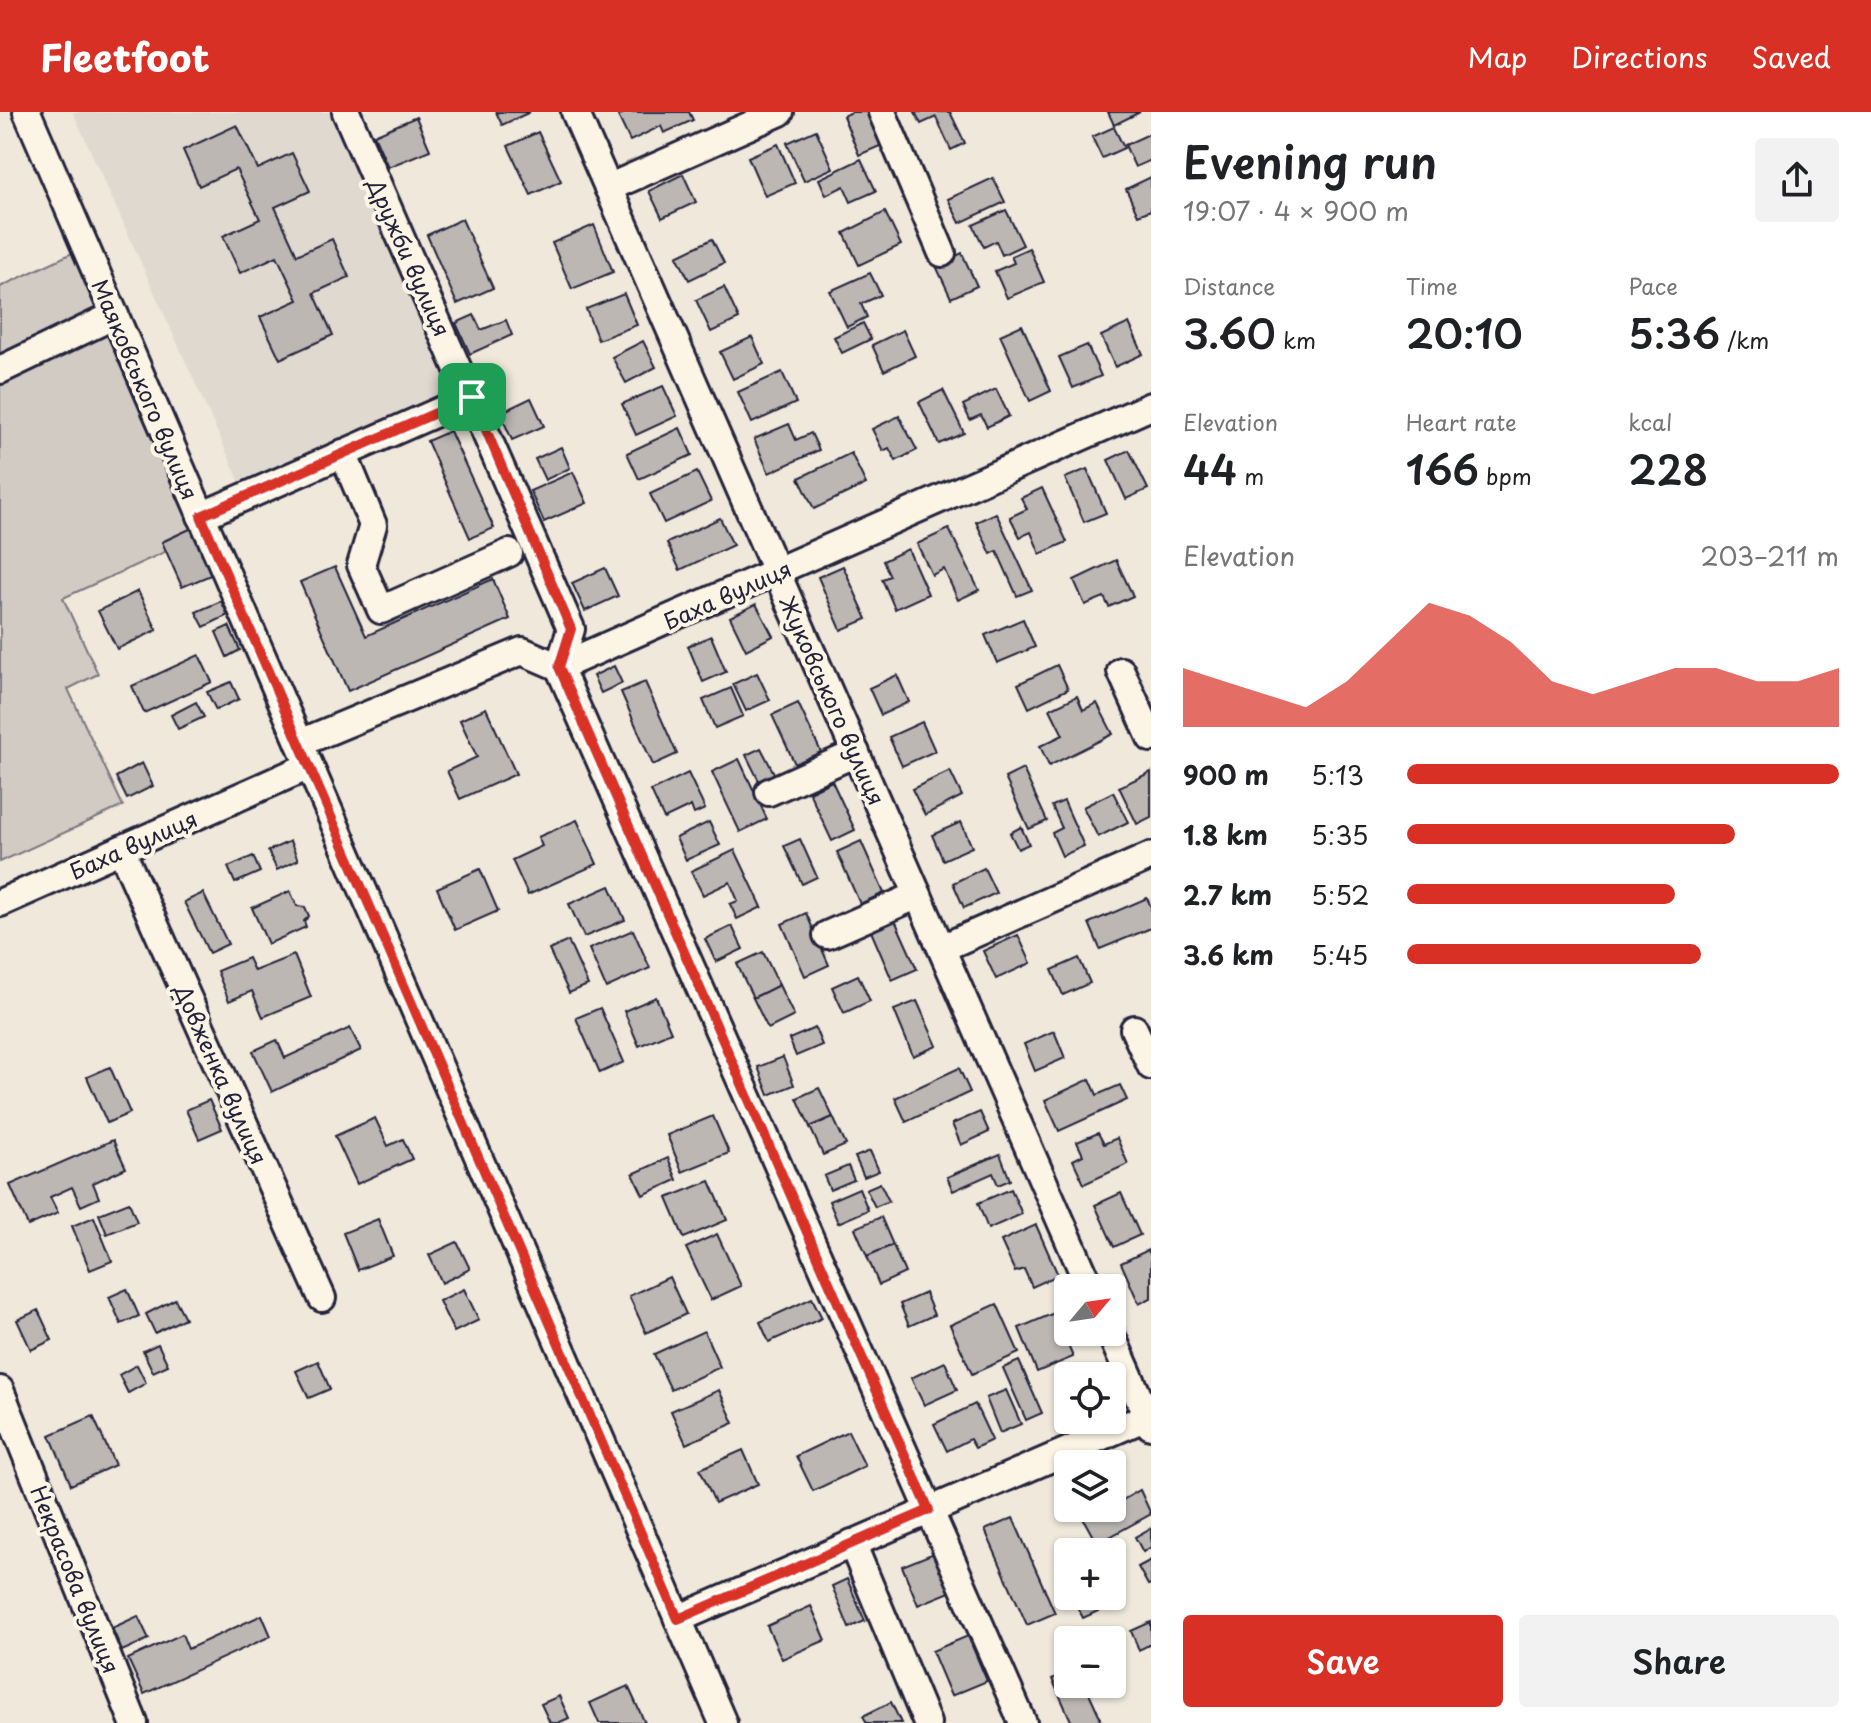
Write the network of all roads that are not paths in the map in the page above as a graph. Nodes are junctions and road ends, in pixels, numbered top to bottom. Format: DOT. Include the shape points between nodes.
graph roads {
  1 [pos="27,112"];
  2 [pos="346,112"];
  3 [pos="575,112"];
  4 [pos="780,112"];
  5 [pos="882,112"];
  6 [pos="608,188"];
  7 [pos="942,253"];
  8 [pos="115,315"];
  9 [pos="0,370"];
  10 [pos="472,397"];
  11 [pos="1151,406"];
  12 [pos="343,453"];
  13 [pos="201,516"];
  14 [pos="509,553"];
  15 [pos="777,573"];
  16 [pos="559,667"];
  17 [pos="1121,671"];
  18 [pos="1151,738"];
  19 [pos="856,753"];
  20 [pos="304,754"];
  21 [pos="769,792"];
  22 [pos="121,849"];
  23 [pos="1149,862"];
  24 [pos="918,895"];
  25 [pos="0,903"];
  26 [pos="827,935"];
  27 [pos="942,948"];
  28 [pos="1134,1029"];
  29 [pos="1151,1066"];
  30 [pos="1084,1274"];
  31 [pos="322,1298"];
  32 [pos="1116,1346"];
  33 [pos="0,1390"];
  34 [pos="1150,1419"];
  35 [pos="929,1510"];
  36 [pos="852,1543"];
  37 [pos="678,1619"];
  38 [pos="134,1723"];
  39 [pos="723,1723"];
  40 [pos="927,1723"];
  41 [pos="1023,1723"];
  1 -- 8 [label="street, Маяковського вулиця"];
  2 -- 10 [label="street, Дружби вулиця"];
  3 -- 6 [label="street, Жуковського вулиця"];
  4 -- 6 [label="street"];
  5 -- 7 [label="street"];
  6 -- 15 [label="street, Жуковського вулиця"];
  8 -- 9 [label="street"];
  8 -- 13 [label="street, Маяковського вулиця"];
  10 -- 12 [label="street"];
  10 -- 16 [label="street, Дружби вулиця" via="571,629"];
  11 -- 15 [label="street, Баха вулиця"];
  12 -- 13 [label="street"];
  12 -- 14 [label="street" via="373,525 361,565 381,610"];
  13 -- 20 [label="street, Маяковського вулиця"];
  15 -- 16 [label="street, Баха вулиця"];
  15 -- 19 [label="street, Жуковського вулиця"];
  16 -- 20 [label="street, Баха вулиця" via="522,651"];
  16 -- 35 [label="street"];
  17 -- 18 [label="street"];
  19 -- 21 [label="street"];
  19 -- 24 [label="street, Жуковського вулиця"];
  20 -- 22 [label="street, Баха вулиця"];
  20 -- 37 [label="street, Маяковського вулиця"];
  22 -- 25 [label="street, Баха вулиця"];
  22 -- 31 [label="street, Довженка вулиця"];
  23 -- 27 [label="street"];
  24 -- 26 [label="street"];
  24 -- 27 [label="street, Жуковського вулиця"];
  27 -- 30 [label="street, Жуковського вулиця"];
  28 -- 29 [label="street"];
  32 -- 34 [label="street"];
  33 -- 38 [label="street, Некрасова вулиця"];
  34 -- 35 [label="street"];
  35 -- 36 [label="street"];
  35 -- 41 [label="street"];
  36 -- 37 [label="street"];
  36 -- 40 [label="street"];
  37 -- 39 [label="street, Маяковського вулиця"];
}
